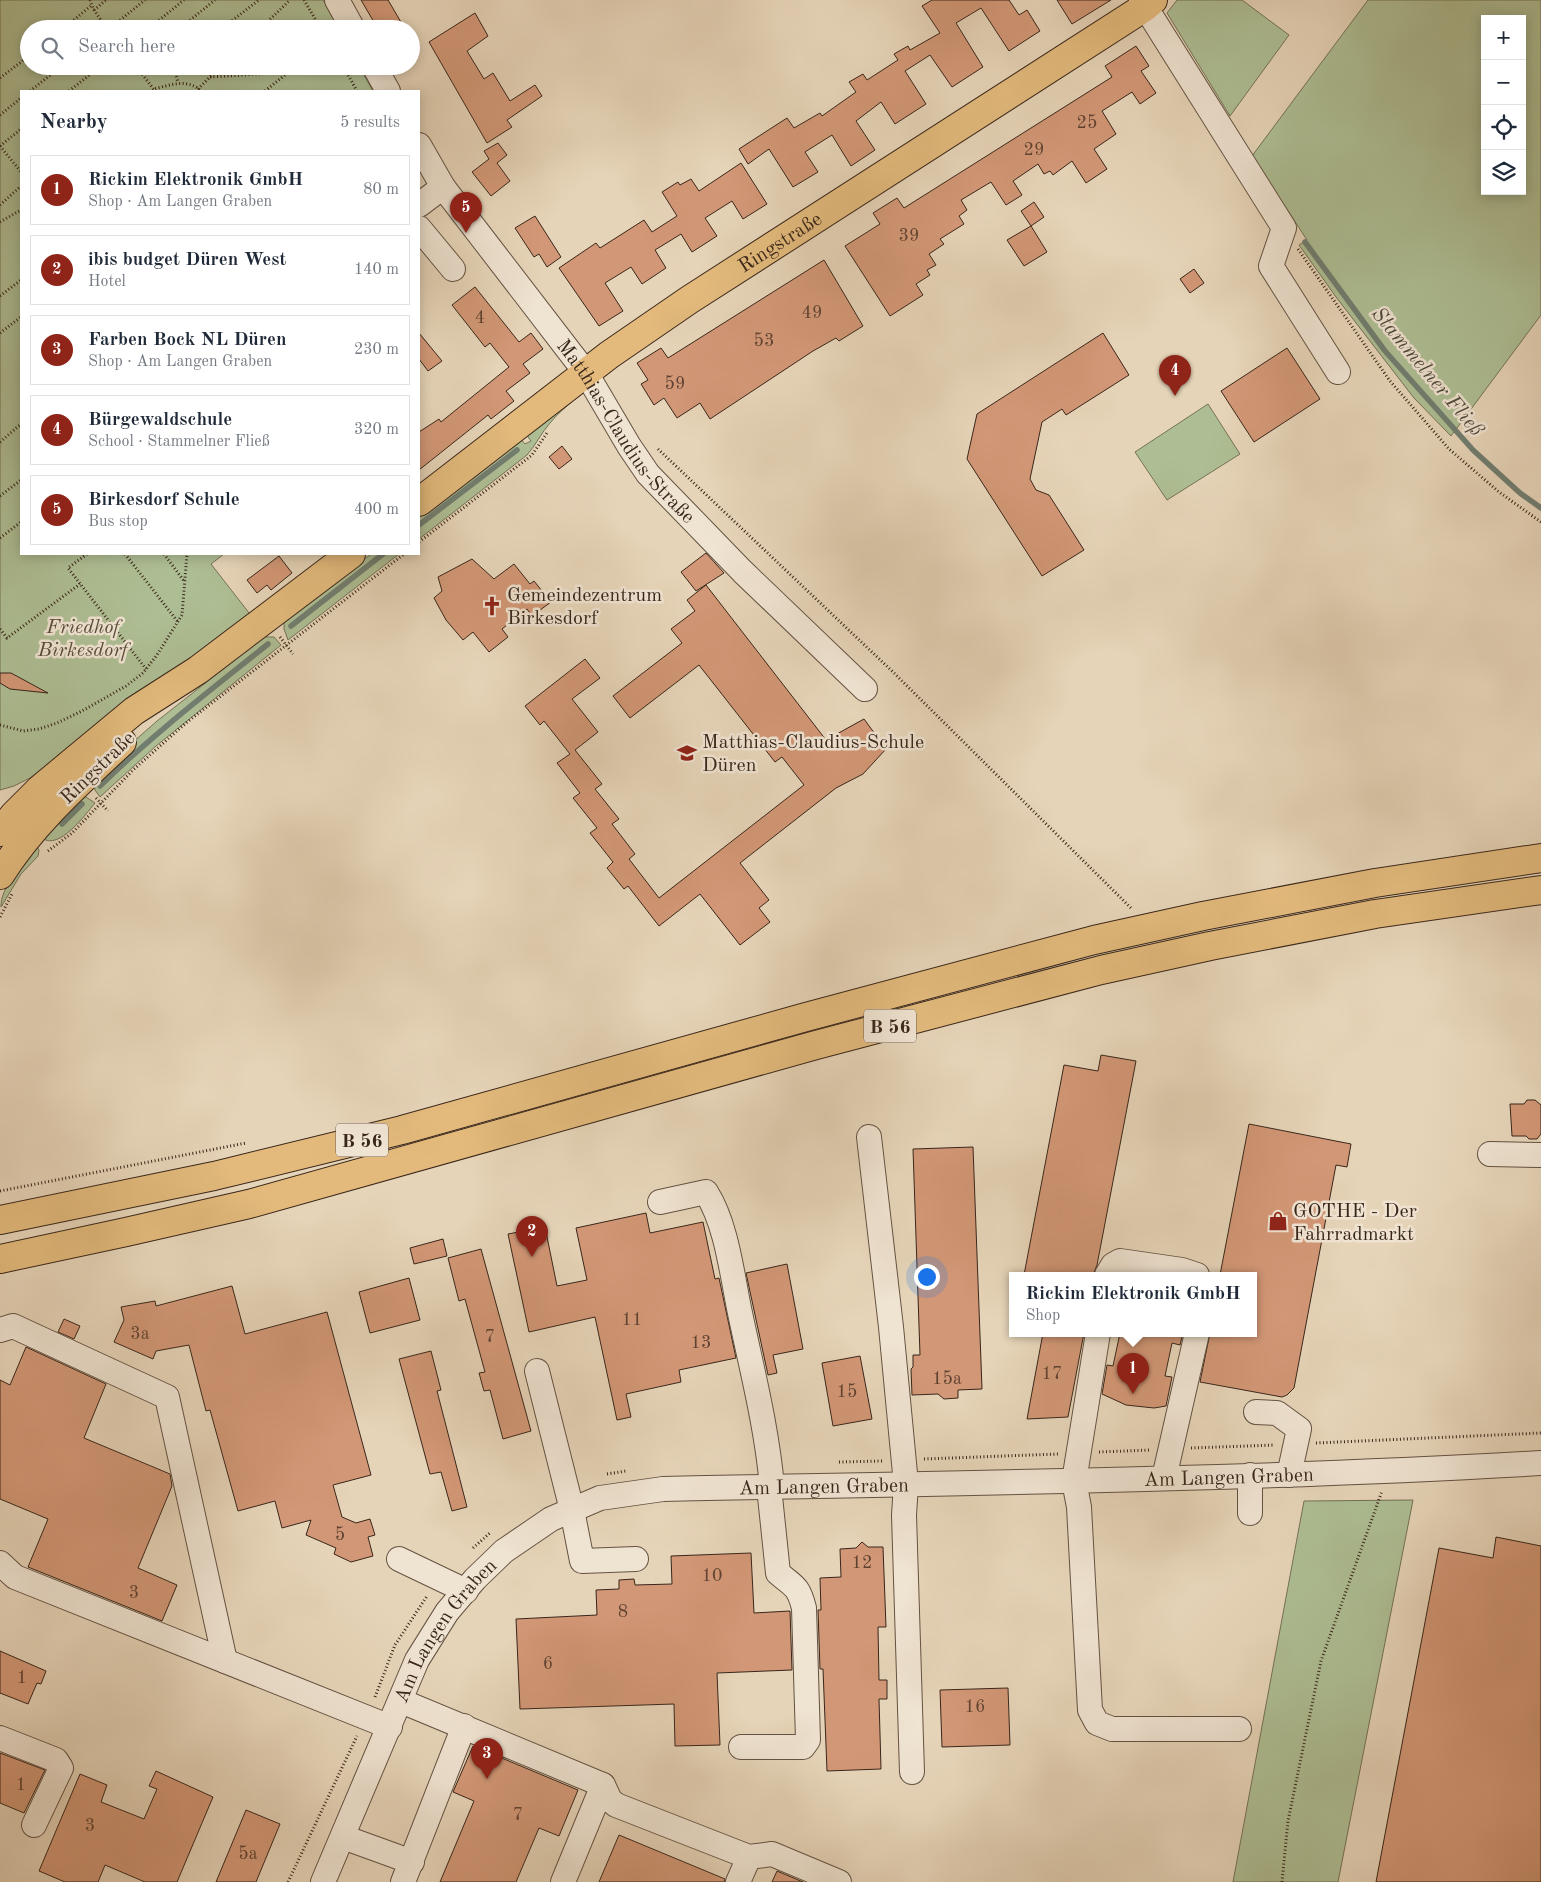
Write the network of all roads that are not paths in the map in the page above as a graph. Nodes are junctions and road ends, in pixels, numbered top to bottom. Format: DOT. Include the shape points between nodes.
graph roads {
  1 [pos="336,0"];
  2 [pos="1146,2"];
  3 [pos="348,20"];
  4 [pos="379,75"];
  5 [pos="387,90"];
  6 [pos="420,147"];
  7 [pos="443,187"];
  8 [pos="420,204"];
  9 [pos="420,229"];
  10 [pos="453,269"];
  11 [pos="586,372"];
  12 [pos="1338,372"];
  13 [pos="420,501"];
  14 [pos="350,555"];
  15 [pos="198,670"];
  16 [pos="865,689"];
  17 [pos="0,832"];
  18 [pos="1541,858"];
  19 [pos="3,875"];
  20 [pos="1541,890"];
  21 [pos="869,1137"];
  22 [pos="1490,1154"];
  23 [pos="1541,1156"];
  24 [pos="660,1202"];
  25 [pos="1,1220"];
  26 [pos="0,1259"];
  27 [pos="1109,1272"];
  28 [pos="1188,1272"];
  29 [pos="0,1330"];
  30 [pos="1097,1337"];
  31 [pos="1196,1337"];
  32 [pos="537,1371"];
  33 [pos="1256,1412"];
  34 [pos="1541,1463"];
  35 [pos="1250,1475"];
  36 [pos="1289,1475"];
  37 [pos="1164,1478"];
  38 [pos="1074,1481"];
  39 [pos="906,1484"];
  40 [pos="771,1487"];
  41 [pos="572,1510"];
  42 [pos="1250,1513"];
  43 [pos="399,1559"];
  44 [pos="636,1559"];
  45 [pos="0,1562"];
  46 [pos="466,1591"];
  47 [pos="225,1661"];
  48 [pos="400,1701"];
  49 [pos="464,1726"];
  50 [pos="390,1727"];
  51 [pos="1239,1729"];
  52 [pos="0,1738"];
  53 [pos="741,1747"];
  54 [pos="912,1772"];
  55 [pos="603,1785"];
  56 [pos="34,1825"];
  57 [pos="343,1837"];
  58 [pos="749,1857"];
  59 [pos="407,1872"];
  60 [pos="323,1882"];
  61 [pos="563,1882"];
  62 [pos="738,1882"];
  63 [pos="839,1882"];
  1 -- 3 [label="street"];
  2 -- 11 [label="main road, Ringstraße" via="689,300"];
  2 -- 12 [label="street" via="1284,228 1271,266"];
  4 -- 5 [label="street"];
  6 -- 7 [label="street, Matthias-Claudius-Straße"];
  7 -- 8 [label="street"];
  7 -- 11 [label="street, Matthias-Claudius-Straße"];
  9 -- 10 [label="street"];
  11 -- 13 [label="main road, Ringstraße"];
  11 -- 16 [label="street, Matthias-Claudius-Straße" via="648,474 743,572"];
  14 -- 15 [label="main road, Ringstraße"];
  15 -- 17 [label="main road, Ringstraße" via="134,711 84,751 40,789"];
  15 -- 19 [label="main road, Ringstraße" via="78,783 30,834"];
  18 -- 25 [label="main road, B 56" via="1375,883 1094,940 402,1130 214,1176"];
  20 -- 26 [label="main road, B 56" via="1375,914 1101,970 816,1045 249,1204"];
  21 -- 39 [label="street"];
  22 -- 23 [label="street"];
  24 -- 40 [label="street" via="706,1192 713,1203 724,1237 752,1369 770,1465"];
  27 -- 28 [label="street" via="1120,1261"];
  29 -- 47 [label="street" via="13,1326 167,1398"];
  30 -- 38 [label="street"];
  31 -- 37 [label="street"];
  32 -- 41 [label="street"];
  33 -- 36 [label="street" via="1277,1413 1299,1429"];
  34 -- 36 [label="street, Am Langen Graben"];
  35 -- 36 [label="street, Am Langen Graben"];
  35 -- 37 [label="street, Am Langen Graben"];
  35 -- 42 [label="street"];
  37 -- 38 [label="street, Am Langen Graben"];
  38 -- 39 [label="street, Am Langen Graben"];
  38 -- 51 [label="street" via="1079,1507 1090,1710 1096,1723 1112,1729"];
  39 -- 40 [label="street, Am Langen Graben"];
  39 -- 54 [label="street" via="904,1516"];
  40 -- 41 [label="street, Am Langen Graben" via="663,1489 600,1498"];
  40 -- 53 [label="street" via="778,1573 796,1586 804,1608 808,1740 803,1747"];
  41 -- 44 [label="street" via="582,1562"];
  41 -- 46 [label="street, Am Langen Graben" via="551,1519 504,1551"];
  43 -- 46 [label="street"];
  45 -- 47 [label="street" via="15,1576"];
  46 -- 48 [label="street, Am Langen Graben" via="447,1612 417,1660"];
  47 -- 50 [label="street"];
  48 -- 49 [label="street"];
  48 -- 50 [label="street, Am Langen Graben"];
  49 -- 55 [label="street"];
  49 -- 59 [label="street"];
  50 -- 57 [label="street, Am Langen Graben"];
  52 -- 56 [label="street" via="56,1760 61,1768"];
  55 -- 58 [label="street" via="616,1805"];
  55 -- 61 [label="street"];
  57 -- 59 [label="street"];
  57 -- 60 [label="street, Am Langen Graben"];
  58 -- 62 [label="street"];
  58 -- 63 [label="street" via="772,1854"];
}
